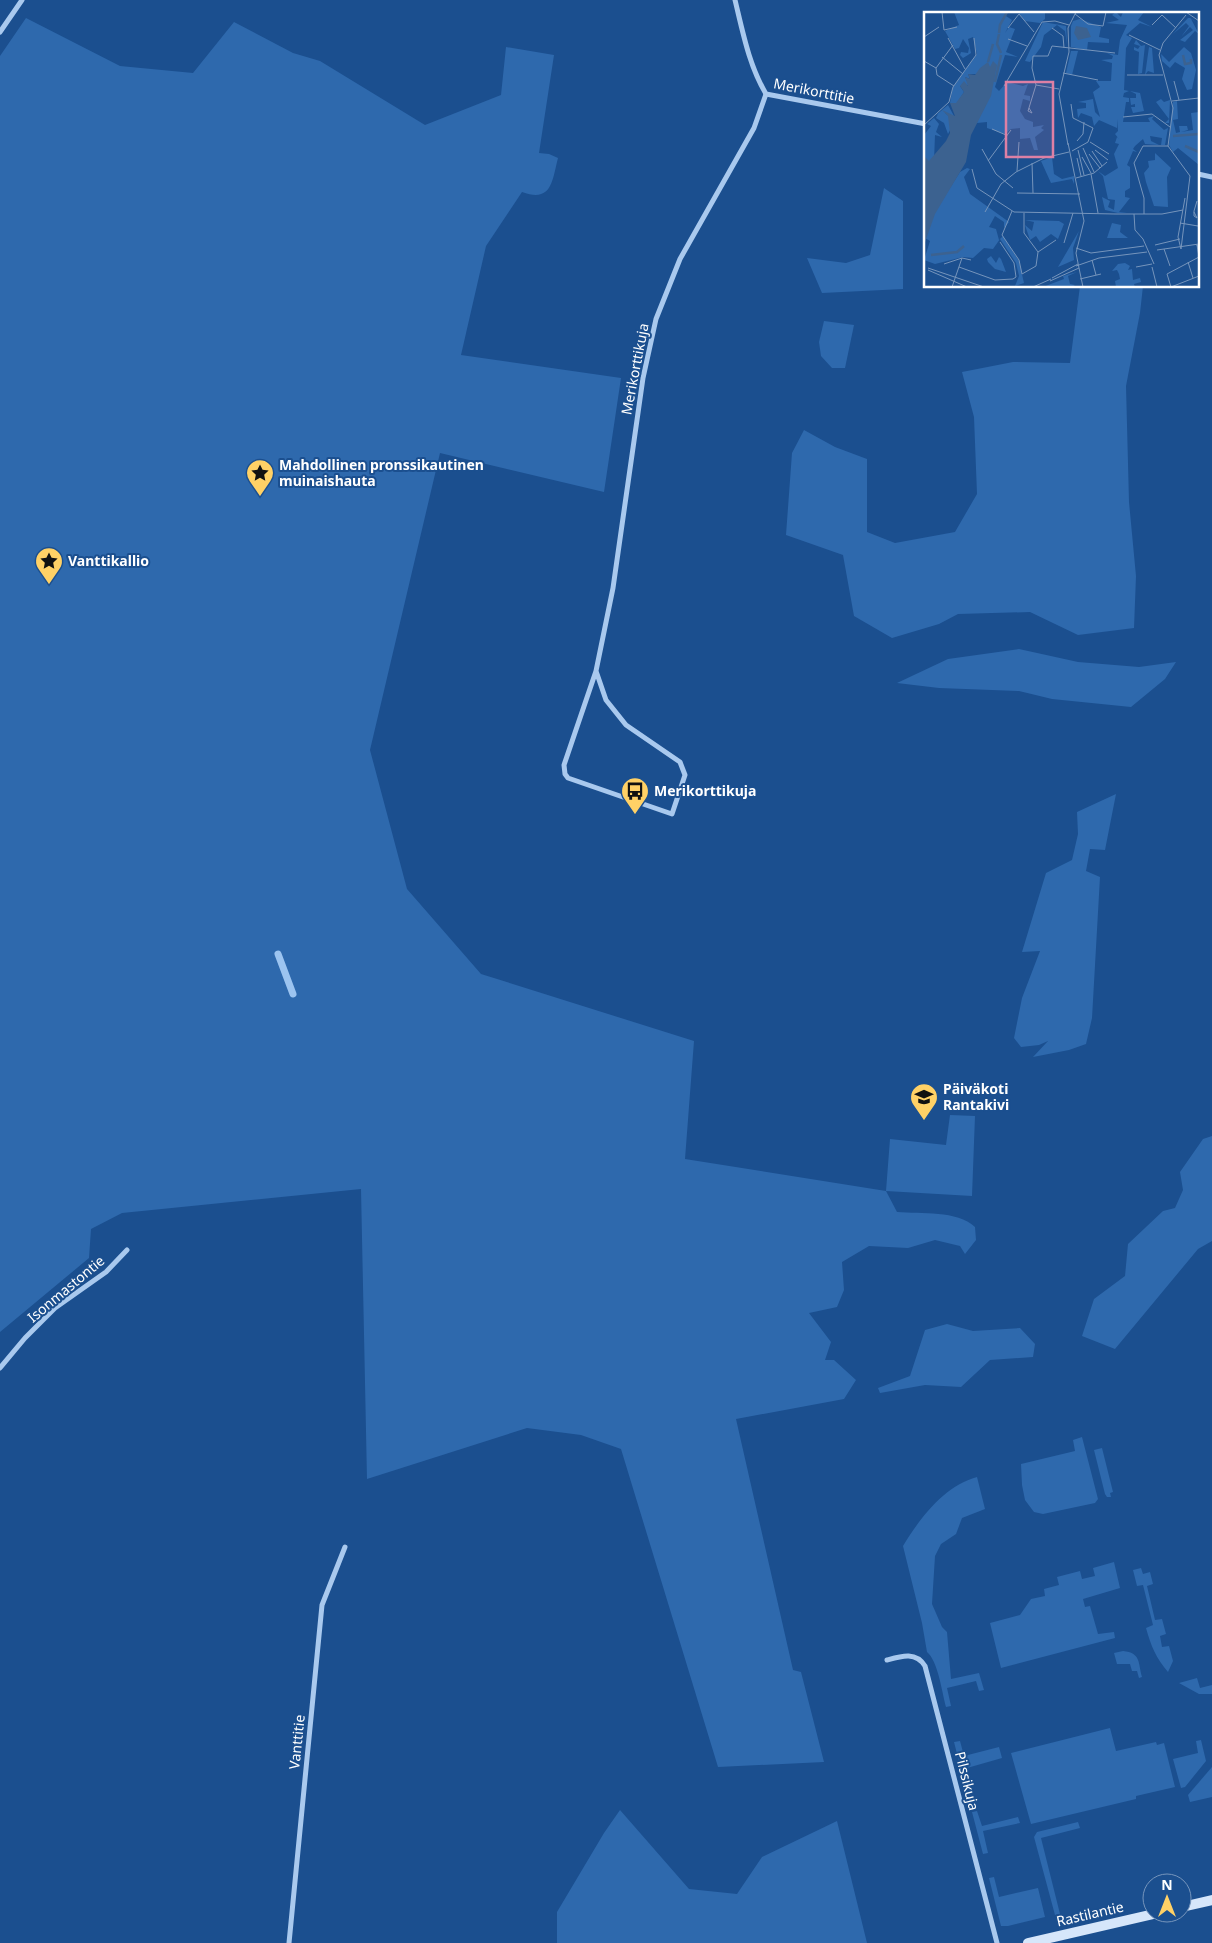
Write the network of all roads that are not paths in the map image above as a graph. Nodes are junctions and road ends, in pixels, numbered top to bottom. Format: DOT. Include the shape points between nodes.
graph roads {
  1 [pos="22,0"];
  2 [pos="735,0"];
  3 [pos="0,32"];
  4 [pos="766,94"];
  5 [pos="924,124"];
  6 [pos="596,671"];
  7 [pos="127,1250"];
  8 [pos="0,1368"];
  9 [pos="344,1547"];
  10 [pos="887,1660"];
  11 [pos="1212,1900"];
  12 [pos="1192,1905"];
  13 [pos="1142,1917"];
  14 [pos="290,1943"];
  15 [pos="997,1943"];
  16 [pos="1028,1943"];
  1 -- 3 [label="street"];
  2 -- 4 [label="street, Merikorttitie" via="748,55"];
  4 -- 5 [label="street, Merikorttitie"];
  4 -- 6 [label="street, Merikorttikuja" via="754,128 680,259 656,320 643,378 613,588"];
  6 -- 6 [label="street, Merikorttikuja" via="564,765 565,774 568,778 672,814 684,775 680,762 626,725 606,700"];
  7 -- 8 [label="street, Isonmastontie" via="106,1272 56,1308"];
  9 -- 14 [label="street, Vanttitie" via="322,1605"];
  10 -- 15 [label="street, Pilssikuja" via="910,1655 921,1659 925,1666"];
  11 -- 12 [label="street"];
  13 -- 16 [label="street, Rastilantie"];
}
